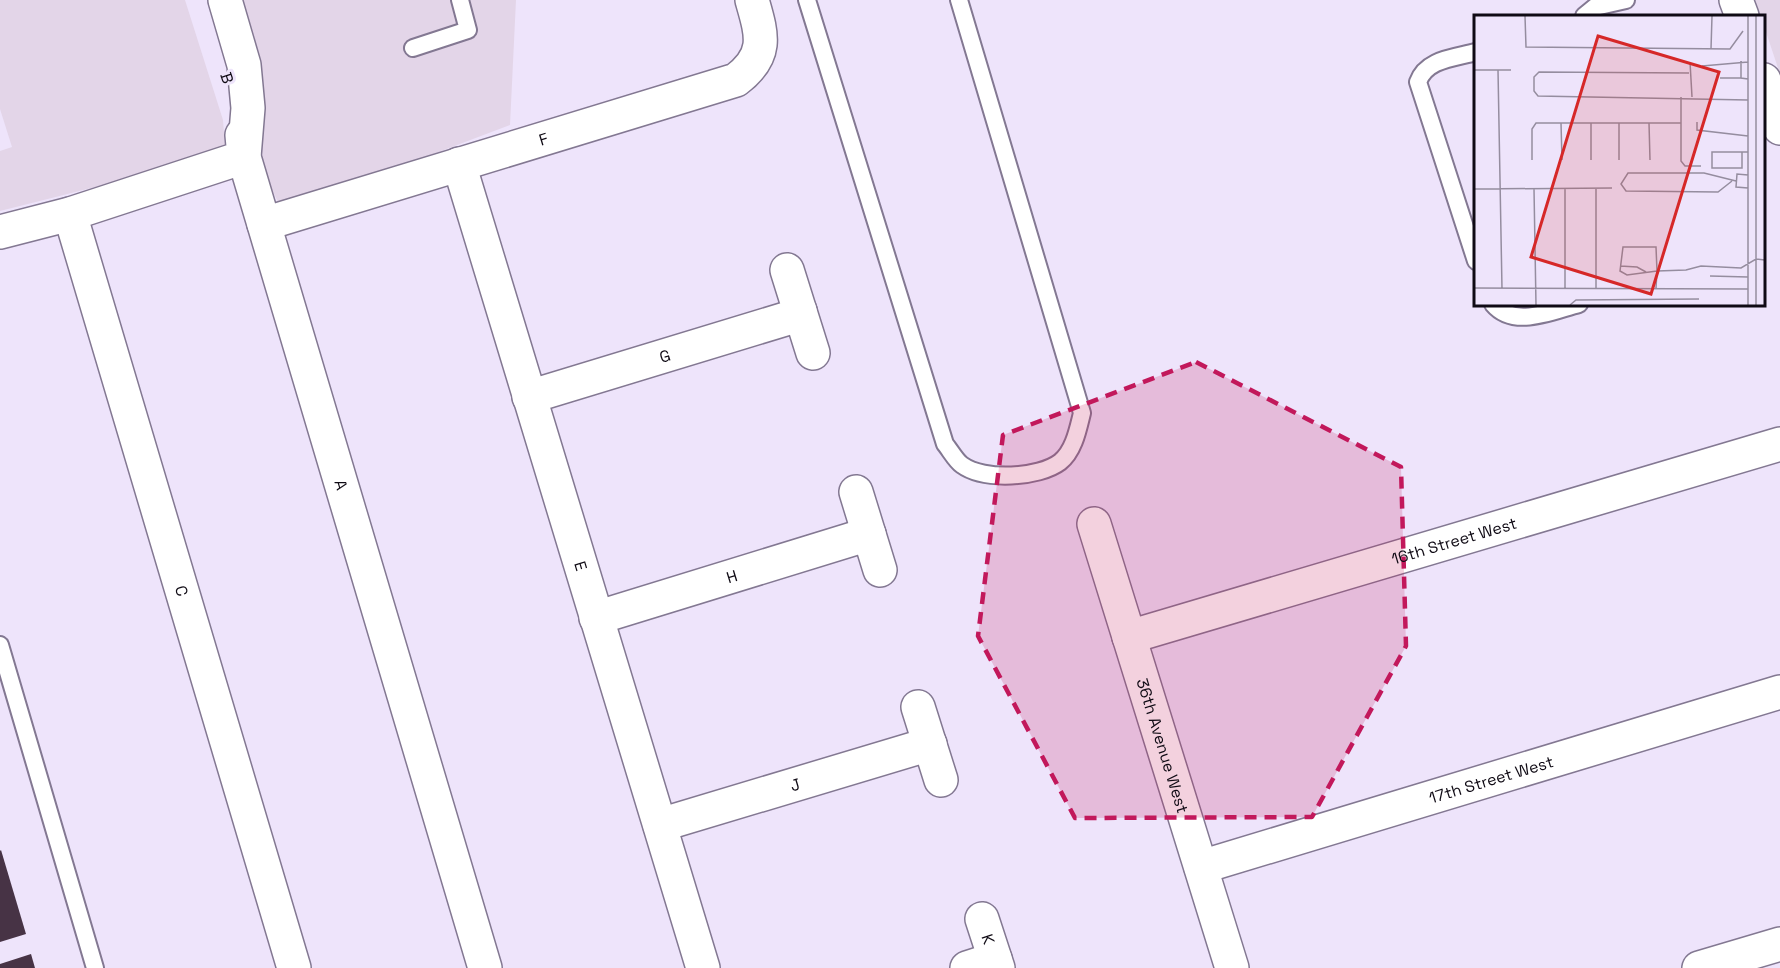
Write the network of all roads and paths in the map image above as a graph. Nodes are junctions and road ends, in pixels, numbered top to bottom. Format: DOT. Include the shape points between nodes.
graph roads {
  1 [pos="203,0"];
  2 [pos="225,0"];
  3 [pos="460,0"];
  4 [pos="752,0"];
  5 [pos="807,0"];
  6 [pos="959,0"];
  7 [pos="1626,0"];
  8 [pos="1736,0"];
  9 [pos="1593,10"];
  10 [pos="1742,15"];
  11 [pos="413,48"];
  12 [pos="1474,53"];
  13 [pos="1765,83"];
  14 [pos="1780,128"];
  15 [pos="244,158"];
  16 [pos="459,164"];
  17 [pos="69,214"];
  18 [pos="264,224"];
  19 [pos="0,232"];
  20 [pos="1474,255"];
  21 [pos="787,270"];
  22 [pos="1494,306"];
  23 [pos="1570,306"];
  24 [pos="800,311"];
  25 [pos="813,353"];
  26 [pos="529,398"];
  27 [pos="1780,444"];
  28 [pos="856,492"];
  29 [pos="1094,524"];
  30 [pos="869,534"];
  31 [pos="880,570"];
  32 [pos="596,618"];
  33 [pos="1129,638"];
  34 [pos="0,645"];
  35 [pos="1780,692"];
  36 [pos="918,707"];
  37 [pos="930,744"];
  38 [pos="941,780"];
  39 [pos="660,825"];
  40 [pos="1201,867"];
  41 [pos="982,919"];
  42 [pos="1780,944"];
  43 [pos="986,965"];
  44 [pos="95,968"];
  45 [pos="294,968"];
  46 [pos="484,968"];
  47 [pos="703,968"];
  48 [pos="1232,968"];
  49 [pos="1699,968"];
  1 -- 15 [label="street, B" via="240,116"];
  2 -- 15 [label="street, A" via="244,65 248,108"];
  3 -- 11 [label="lane" via="468,30"];
  4 -- 16 [label="street, F" via="762,38 759,54 750,69 736,80"];
  5 -- 6 [label="lane" via="945,444 962,465 981,474 1010,476 1060,462 1075,441 1082,413"];
  7 -- 9 [label="lane"];
  8 -- 10 [label="street"];
  12 -- 20 [label="lane" via="1433,64 1422,71 1418,82"];
  13 -- 14 [label="street"];
  15 -- 17 [label="street"];
  15 -- 18 [label="street, A"];
  16 -- 18 [label="street, F"];
  16 -- 26 [label="street, E"];
  17 -- 19 [label="street"];
  17 -- 45 [label="street, C"];
  18 -- 46 [label="street, A"];
  21 -- 24 [label="street"];
  22 -- 23 [label="lane" via="1499,312 1517,318"];
  24 -- 25 [label="street"];
  24 -- 26 [label="street, G"];
  26 -- 32 [label="street, E"];
  27 -- 33 [label="street, 16th Street West"];
  28 -- 30 [label="street"];
  29 -- 33 [label="street, 36th Avenue West"];
  30 -- 31 [label="street"];
  30 -- 32 [label="street, H"];
  32 -- 39 [label="street, E"];
  33 -- 40 [label="street, 36th Avenue West"];
  34 -- 44 [label="lane"];
  35 -- 40 [label="street, 17th Street West"];
  36 -- 37 [label="street"];
  37 -- 38 [label="street"];
  37 -- 39 [label="street, J"];
  39 -- 47 [label="street, E"];
  40 -- 48 [label="street, 36th Avenue West"];
  41 -- 43 [label="street, K"];
  42 -- 49 [label="street"];
}
